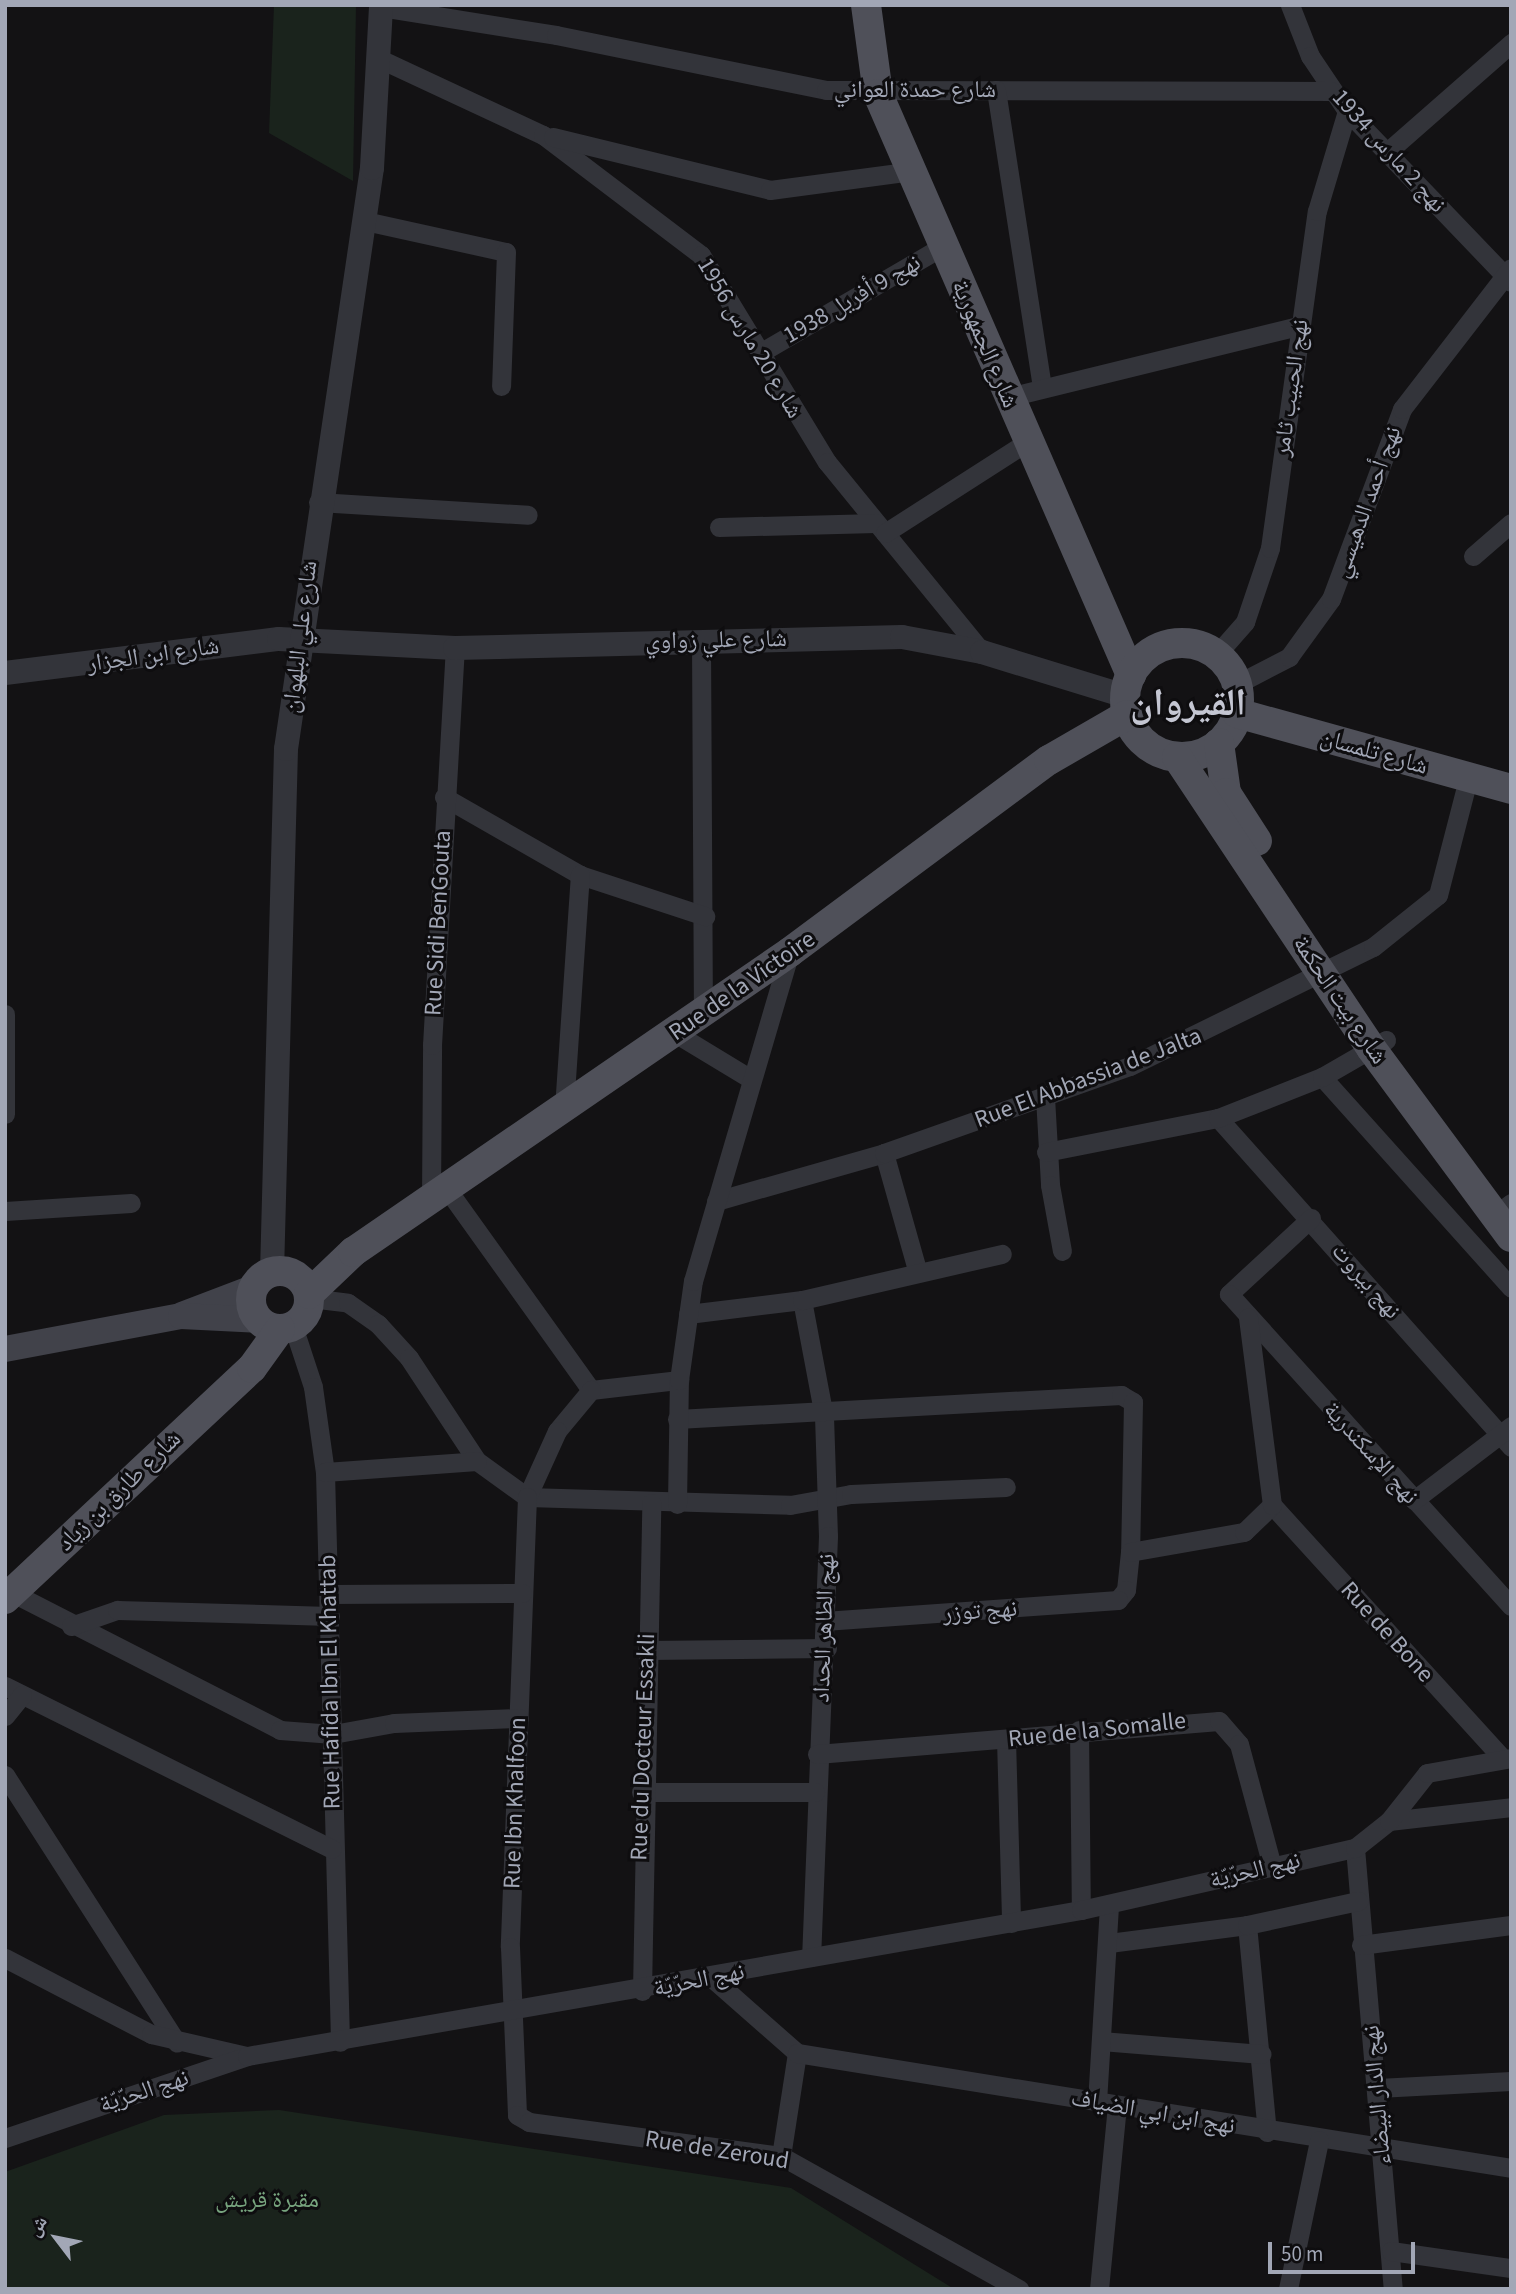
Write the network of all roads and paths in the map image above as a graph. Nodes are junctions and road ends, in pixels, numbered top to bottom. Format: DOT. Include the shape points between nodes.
graph roads {
  1 [pos="866,5"];
  2 [pos="1290,5"];
  3 [pos="381,6"];
  4 [pos="1511,43"];
  5 [pos="380,59"];
  6 [pos="996,90"];
  7 [pos="1331,92"];
  8 [pos="878,94"];
  9 [pos="1348,111"];
  10 [pos="543,135"];
  11 [pos="1386,153"];
  12 [pos="912,171"];
  13 [pos="365,221"];
  14 [pos="943,246"];
  15 [pos="1509,275"];
  16 [pos="1299,326"];
  17 [pos="760,353"];
  18 [pos="501,386"];
  19 [pos="1042,388"];
  20 [pos="1009,397"];
  21 [pos="1027,442"];
  22 [pos="318,502"];
  23 [pos="528,514"];
  24 [pos="1511,523"];
  25 [pos="719,527"];
  26 [pos="880,528"];
  27 [pos="1473,556"];
  28 [pos="300,640"];
  29 [pos="701,641"];
  30 [pos="455,648"];
  31 [pos="982,652"];
  32 [pos="1217,654"];
  33 [pos="5,673"];
  34 [pos="1127,695"];
  35 [pos="1237,698"];
  36 [pos="1219,743"];
  37 [pos="1177,757"];
  38 [pos="1468,779"];
  39 [pos="1508,784"];
  40 [pos="444,797"];
  41 [pos="580,875"];
  42 [pos="705,916"];
  43 [pos="790,952"];
  44 [pos="1329,967"];
  45 [pos="703,1012"];
  46 [pos="5,1014"];
  47 [pos="675,1033"];
  48 [pos="1378,1044"];
  49 [pos="1322,1077"];
  50 [pos="751,1079"];
  51 [pos="1045,1097"];
  52 [pos="564,1108"];
  53 [pos="5,1114"];
  54 [pos="1219,1118"];
  55 [pos="1046,1152"];
  56 [pos="884,1153"];
  57 [pos="439,1194"];
  58 [pos="716,1201"];
  59 [pos="131,1203"];
  60 [pos="1510,1207"];
  61 [pos="5,1211"];
  62 [pos="1311,1218"];
  63 [pos="1511,1237"];
  64 [pos="1062,1251"];
  65 [pos="1002,1254"];
  66 [pos="917,1270"];
  67 [pos="288,1285"];
  68 [pos="1511,1289"];
  69 [pos="802,1300"];
  70 [pos="688,1314"];
  71 [pos="181,1316"];
  72 [pos="1248,1318"];
  73 [pos="274,1325"];
  74 [pos="5,1349"];
  75 [pos="679,1380"];
  76 [pos="591,1390"];
  77 [pos="824,1416"];
  78 [pos="677,1419"];
  79 [pos="1507,1436"];
  80 [pos="477,1461"];
  81 [pos="325,1472"];
  82 [pos="1006,1488"];
  83 [pos="527,1496"];
  84 [pos="827,1499"];
  85 [pos="1414,1500"];
  86 [pos="651,1503"];
  87 [pos="677,1504"];
  88 [pos="1272,1505"];
  89 [pos="1130,1552"];
  90 [pos="523,1593"];
  91 [pos="8,1594"];
  92 [pos="330,1594"];
  93 [pos="1511,1606"];
  94 [pos="330,1616"];
  95 [pos="828,1621"];
  96 [pos="71,1626"];
  97 [pos="827,1648"];
  98 [pos="648,1650"];
  99 [pos="13,1690"];
  100 [pos="5,1716"];
  101 [pos="519,1718"];
  102 [pos="1079,1730"];
  103 [pos="333,1734"];
  104 [pos="1006,1739"];
  105 [pos="817,1754"];
  106 [pos="1506,1758"];
  107 [pos="5,1776"];
  108 [pos="641,1791"];
  109 [pos="815,1792"];
  110 [pos="1511,1807"];
  111 [pos="1390,1821"];
  112 [pos="1354,1848"];
  113 [pos="332,1849"];
  114 [pos="1272,1866"];
  115 [pos="1357,1901"];
  116 [pos="1109,1904"];
  117 [pos="1082,1910"];
  118 [pos="1011,1923"];
  119 [pos="1247,1925"];
  120 [pos="1511,1925"];
  121 [pos="1109,1942"];
  122 [pos="1361,1945"];
  123 [pos="811,1957"];
  124 [pos="5,1958"];
  125 [pos="712,1978"];
  126 [pos="642,1991"];
  127 [pos="513,2013"];
  128 [pos="1101,2041"];
  129 [pos="340,2042"];
  130 [pos="177,2043"];
  131 [pos="797,2053"];
  132 [pos="1261,2054"];
  133 [pos="247,2056"];
  134 [pos="1511,2081"];
  135 [pos="1378,2088"];
  136 [pos="1097,2102"];
  137 [pos="1117,2105"];
  138 [pos="517,2109"];
  139 [pos="1267,2132"];
  140 [pos="5,2138"];
  141 [pos="1319,2140"];
  142 [pos="1381,2148"];
  143 [pos="781,2156"];
  144 [pos="1511,2168"];
  145 [pos="1391,2251"];
  146 [pos="1511,2268"];
  147 [pos="1019,2289"];
  148 [pos="1100,2289"];
  149 [pos="1288,2289"];
  150 [pos="1393,2289"];
  1 -- 8 [label="main road, شارع الجمهورية"];
  2 -- 7 [label="street, نهج 2 مارس 1934"];
  3 -- 5 [label="street, شارع علي البلهوان"];
  3 -- 8 [label="street, شارع حمدة العواني"];
  4 -- 11 [label="street"];
  5 -- 10 [label="street, شارع 20 مارس 1956"];
  5 -- 13 [label="street, شارع علي البلهوان"];
  6 -- 7 [label="street, شارع حمدة العواني"];
  6 -- 8 [label="street, شارع حمدة العواني"];
  6 -- 19 [label="street"];
  7 -- 9 [label="street, نهج 2 مارس 1934"];
  8 -- 12 [label="main road, شارع الجمهورية"];
  9 -- 11 [label="street, نهج 2 مارس 1934"];
  9 -- 16 [label="street, نهج الحبيب ثامر" via="1317,211"];
  10 -- 12 [label="street" via="770,190"];
  10 -- 17 [label="street, شارع 20 مارس 1956" via="701,255"];
  11 -- 15 [label="street, نهج 2 مارس 1934"];
  12 -- 14 [label="main road, شارع الجمهورية"];
  13 -- 18 [label="street" via="506,252"];
  13 -- 22 [label="street, شارع علي البلهوان"];
  14 -- 17 [label="street, نهج 9 أفريل 1938"];
  14 -- 20 [label="main road, شارع الجمهورية"];
  15 -- 35 [label="street, نهج أحمد الدهيسي" via="1402,409 1331,599 1289,657"];
  16 -- 19 [label="street"];
  16 -- 32 [label="street, نهج الحبيب ثامر" via="1270,548 1245,622"];
  17 -- 26 [label="street, شارع 20 مارس 1956" via="827,462"];
  19 -- 20 [label="street"];
  20 -- 21 [label="main road, شارع الجمهورية"];
  21 -- 26 [label="street"];
  21 -- 34 [label="main road, شارع الجمهورية"];
  22 -- 23 [label="street"];
  22 -- 28 [label="street, شارع علي البلهوان"];
  24 -- 27 [label="street"];
  25 -- 26 [label="street"];
  26 -- 31 [label="street, شارع 20 مارس 1956"];
  28 -- 30 [label="street, شارع علي زواوي"];
  28 -- 33 [label="street, شارع ابن الجزار"];
  28 -- 67 [label="street, شارع علي البلهوان" via="282,819"];
  29 -- 30 [label="street, شارع علي زواوي"];
  29 -- 31 [label="street, شارع علي زواوي" via="902,637"];
  29 -- 42 [label="street"];
  30 -- 40 [label="street, Rue Sidi BenGouta"];
  31 -- 34 [label="street, شارع علي زواوي"];
  32 -- 34 [label="main road" via="1202,646 1169,644 1140,661"];
  32 -- 35 [label="main road"];
  34 -- 37 [label="main road" via="1146,744"];
  34 -- 43 [label="main road, Rue de la Victoire" via="1049,760"];
  35 -- 36 [label="main road"];
  35 -- 38 [label="main road, شارع تلمسان"];
  36 -- 37 [label="main road"];
  36 -- 44 [label="main road, شارع بيت الحكمة" via="1226,793"];
  37 -- 44 [label="main road, شارع بيت الحكمة"];
  38 -- 39 [label="main road, شارع تلمسان"];
  38 -- 44 [label="street, Rue El Abbassia de Jalta" via="1437,895 1403,927"];
  40 -- 41 [label="street"];
  40 -- 57 [label="street, Rue Sidi BenGouta"];
  41 -- 42 [label="street"];
  41 -- 52 [label="street"];
  42 -- 45 [label="street"];
  43 -- 45 [label="main road, Rue de la Victoire"];
  43 -- 50 [label="street"];
  44 -- 48 [label="main road, شارع بيت الحكمة"];
  44 -- 51 [label="street, Rue El Abbassia de Jalta" via="1195,1039"];
  45 -- 47 [label="main road, Rue de la Victoire"];
  46 -- 53 [label="street"];
  47 -- 50 [label="street"];
  47 -- 52 [label="main road, Rue de la Victoire"];
  48 -- 49 [label="street"];
  48 -- 60 [label="main road, شارع بيت الحكمة"];
  48 -- 63 [label="main road, شارع بيت الحكمة"];
  49 -- 54 [label="street"];
  49 -- 68 [label="street"];
  50 -- 58 [label="street"];
  51 -- 55 [label="street"];
  51 -- 56 [label="street, Rue El Abbassia de Jalta"];
  52 -- 57 [label="main road, Rue de la Victoire"];
  54 -- 55 [label="street"];
  54 -- 62 [label="street, نهج بيروت"];
  55 -- 64 [label="street"];
  56 -- 58 [label="street, Rue El Abbassia de Jalta"];
  56 -- 66 [label="street"];
  57 -- 67 [label="main road, Rue de la Victoire" via="353,1252"];
  57 -- 76 [label="street"];
  58 -- 70 [label="street"];
  59 -- 61 [label="street"];
  62 -- 72 [label="street, نهج الإسكندرية" via="1233,1286 1232,1299"];
  62 -- 79 [label="street, نهج بيروت"];
  65 -- 66 [label="street"];
  66 -- 69 [label="street"];
  67 -- 71 [label="main road"];
  67 -- 73 [label="main road, Rue de la Victoire"];
  67 -- 73 [label="main road" via="252,1304"];
  67 -- 80 [label="street" via="348,1303 391,1337"];
  69 -- 70 [label="street"];
  69 -- 77 [label="street, نهج الطاهر الحداد"];
  70 -- 75 [label="street"];
  71 -- 73 [label="main road"];
  71 -- 74 [label="main road"];
  72 -- 85 [label="street, نهج الإسكندرية"];
  72 -- 88 [label="street"];
  73 -- 81 [label="street, Rue Hafida Ibn El Khattab" via="313,1387"];
  73 -- 91 [label="main road, شارع طارق بن زياد" via="266,1352"];
  75 -- 76 [label="street"];
  75 -- 78 [label="street"];
  76 -- 83 [label="street" via="557,1431"];
  77 -- 78 [label="street"];
  77 -- 84 [label="street, نهج الطاهر الحداد"];
  77 -- 89 [label="street" via="1129,1397 1137,1408"];
  78 -- 87 [label="street"];
  79 -- 85 [label="street"];
  80 -- 81 [label="street"];
  80 -- 83 [label="street"];
  81 -- 92 [label="street, Rue Hafida Ibn El Khattab"];
  82 -- 84 [label="street"];
  83 -- 86 [label="street"];
  83 -- 90 [label="street, Rue Ibn Khalfoon"];
  84 -- 87 [label="street"];
  84 -- 95 [label="street, نهج الطاهر الحداد"];
  85 -- 93 [label="street, نهج الإسكندرية"];
  86 -- 87 [label="street"];
  86 -- 98 [label="street, Rue du Docteur Essakli"];
  88 -- 89 [label="street" via="1244,1532"];
  88 -- 106 [label="street, Rue de Bone"];
  89 -- 95 [label="street, نهج توزر" via="1126,1590 1110,1603"];
  90 -- 92 [label="street"];
  90 -- 101 [label="street, Rue Ibn Khalfoon"];
  91 -- 96 [label="street"];
  92 -- 94 [label="street, Rue Hafida Ibn El Khattab"];
  94 -- 96 [label="street" via="117,1610"];
  94 -- 103 [label="street, Rue Hafida Ibn El Khattab"];
  95 -- 97 [label="street, نهج الطاهر الحداد"];
  96 -- 103 [label="street" via="260,1722 295,1734"];
  97 -- 98 [label="street"];
  97 -- 105 [label="street, نهج الطاهر الحداد"];
  98 -- 108 [label="street, Rue du Docteur Essakli"];
  99 -- 100 [label="street"];
  99 -- 113 [label="street"];
  101 -- 103 [label="street" via="394,1723"];
  101 -- 127 [label="street, Rue Ibn Khalfoon"];
  102 -- 104 [label="street, Rue de la Somalle"];
  102 -- 114 [label="street, Rue de la Somalle" via="1205,1720 1226,1725 1239,1744"];
  102 -- 117 [label="street"];
  103 -- 113 [label="street, Rue Hafida Ibn El Khattab"];
  104 -- 105 [label="street, Rue de la Somalle"];
  104 -- 118 [label="street"];
  105 -- 109 [label="street, نهج الطاهر الحداد"];
  106 -- 111 [label="street" via="1427,1773"];
  107 -- 130 [label="street"];
  108 -- 109 [label="street"];
  108 -- 126 [label="street, Rue du Docteur Essakli"];
  109 -- 123 [label="street, نهج الطاهر الحداد"];
  110 -- 111 [label="street"];
  111 -- 112 [label="street, نهج الحرّيّة"];
  112 -- 114 [label="street, نهج الحرّيّة"];
  112 -- 115 [label="street, نهج الدار البيضاء"];
  113 -- 129 [label="street, Rue Hafida Ibn El Khattab"];
  114 -- 116 [label="street, نهج الحرّيّة"];
  115 -- 119 [label="street"];
  115 -- 122 [label="street, نهج الدار البيضاء"];
  116 -- 117 [label="street, نهج الحرّيّة"];
  116 -- 121 [label="street"];
  117 -- 118 [label="street, نهج الحرّيّة"];
  118 -- 123 [label="street, نهج الحرّيّة"];
  119 -- 121 [label="street"];
  119 -- 132 [label="street"];
  120 -- 122 [label="street"];
  121 -- 128 [label="street"];
  122 -- 135 [label="street, نهج الدار البيضاء"];
  123 -- 125 [label="street, نهج الحرّيّة"];
  124 -- 130 [label="street"];
  125 -- 126 [label="street, نهج الحرّيّة"];
  125 -- 131 [label="street"];
  126 -- 127 [label="street, نهج الحرّيّة"];
  127 -- 129 [label="street, نهج الحرّيّة"];
  127 -- 138 [label="street, Rue Ibn Khalfoon"];
  128 -- 132 [label="street"];
  128 -- 136 [label="street"];
  129 -- 133 [label="street, نهج الحرّيّة"];
  130 -- 133 [label="street"];
  131 -- 136 [label="street, نهج ابن ابي الضياف"];
  131 -- 143 [label="street"];
  132 -- 139 [label="street"];
  133 -- 140 [label="street, نهج الحرّيّة"];
  134 -- 135 [label="street"];
  135 -- 142 [label="street, نهج الدار البيضاء"];
  136 -- 137 [label="street, نهج ابن ابي الضياف"];
  137 -- 139 [label="street, نهج ابن ابي الضياف"];
  137 -- 148 [label="street"];
  138 -- 143 [label="street, Rue de Zeroud" via="519,2119 528,2122"];
  139 -- 141 [label="street, نهج ابن ابي الضياف"];
  141 -- 142 [label="street, نهج ابن ابي الضياف"];
  141 -- 149 [label="street"];
  142 -- 144 [label="street, نهج ابن ابي الضياف"];
  142 -- 145 [label="street, نهج الدار البيضاء"];
  143 -- 147 [label="street, Rue de Zeroud"];
  145 -- 146 [label="street"];
  145 -- 150 [label="street, نهج الدار البيضاء"];
}
